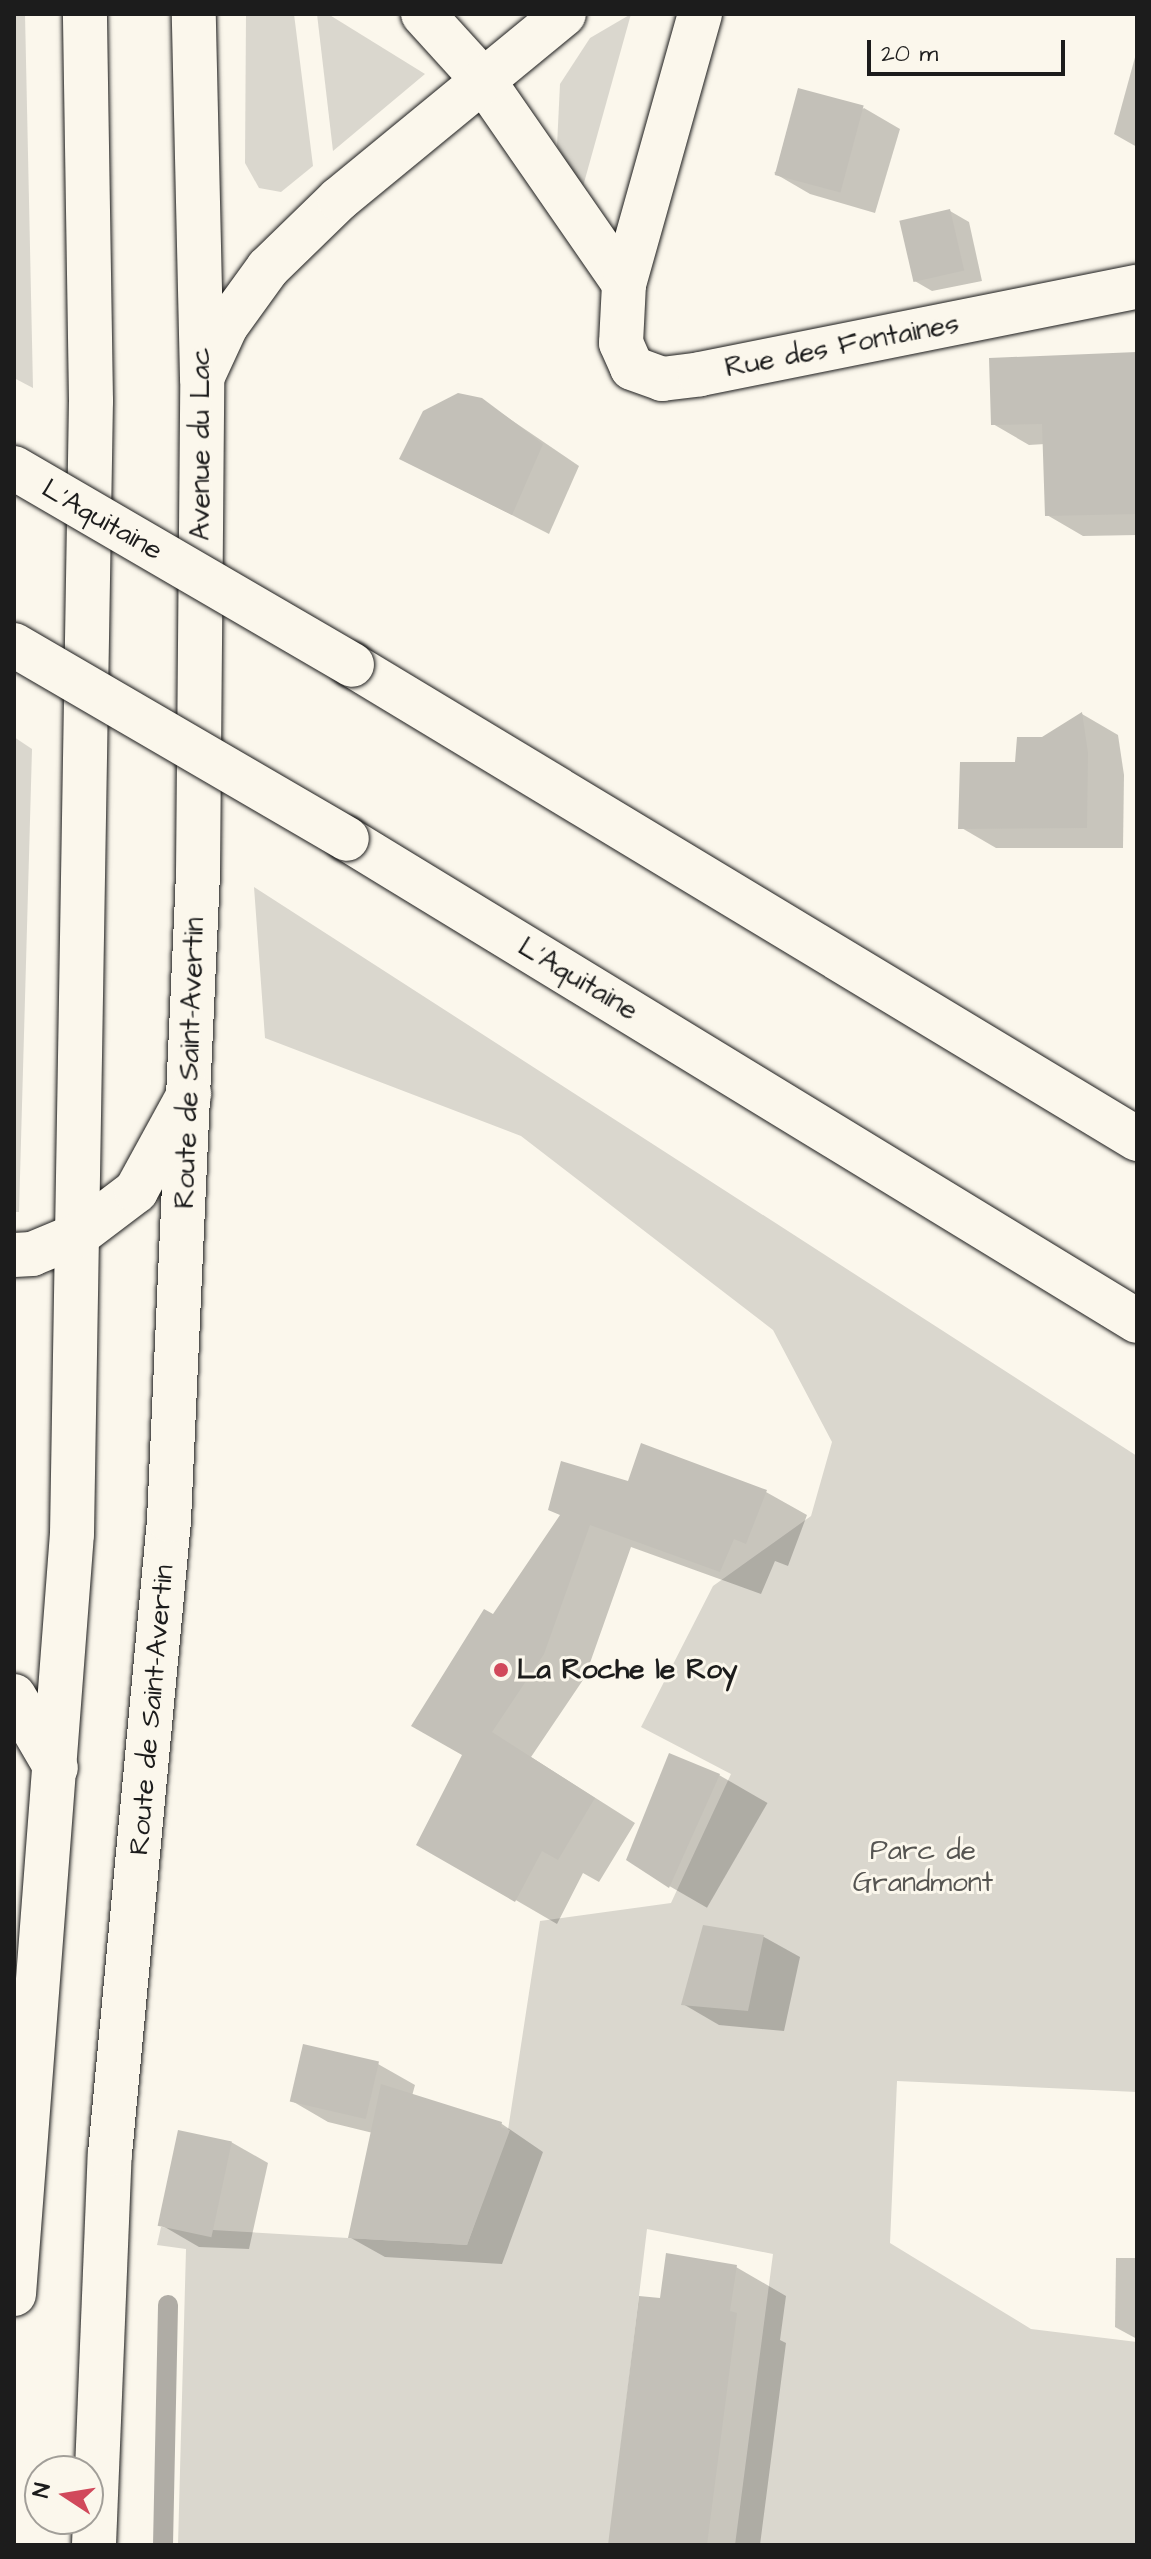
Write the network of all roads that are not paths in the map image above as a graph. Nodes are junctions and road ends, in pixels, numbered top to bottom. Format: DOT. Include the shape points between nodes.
graph roads {
  1 [pos="85,14"];
  2 [pos="194,14"];
  3 [pos="564,14"];
  4 [pos="700,14"];
  5 [pos="427,15"];
  6 [pos="483,80"];
  7 [pos="624,284"];
  8 [pos="1137,287"];
  9 [pos="202,378"];
  10 [pos="14,468"];
  11 [pos="14,645"];
  12 [pos="198,873"];
  13 [pos="189,1094"];
  14 [pos="1137,1139"];
  15 [pos="78,1235"];
  16 [pos="14,1255"];
  17 [pos="1137,1321"];
  18 [pos="14,1696"];
  19 [pos="56,1768"];
  20 [pos="14,2294"];
  21 [pos="94,2545"];
  1 -- 15 [label="main road" via="91,401"];
  2 -- 9 [label="main road, Avenue du Lac"];
  3 -- 6 [label="main road"];
  4 -- 7 [label="main road, Rue des Fontaines"];
  5 -- 6 [label="main road"];
  6 -- 7 [label="main road"];
  6 -- 9 [label="main road" via="339,199 268,268 226,326"];
  7 -- 8 [label="main road, Rue des Fontaines" via="621,343 632,368 662,379"];
  9 -- 12 [label="main road, Avenue du Lac"];
  10 -- 14 [label="main road, L'Aquitaine, bridge" via="352,665"];
  11 -- 17 [label="main road, L'Aquitaine, bridge" via="347,839"];
  12 -- 13 [label="main road, Route de Saint-Avertin"];
  13 -- 15 [label="main road" via="136,1191"];
  13 -- 21 [label="main road, Route de Saint-Avertin" via="169,1520 108,2185"];
  15 -- 16 [label="main road" via="32,1254"];
  15 -- 19 [label="main road" via="72,1534"];
  18 -- 19 [label="main road"];
  19 -- 20 [label="main road"];
}
